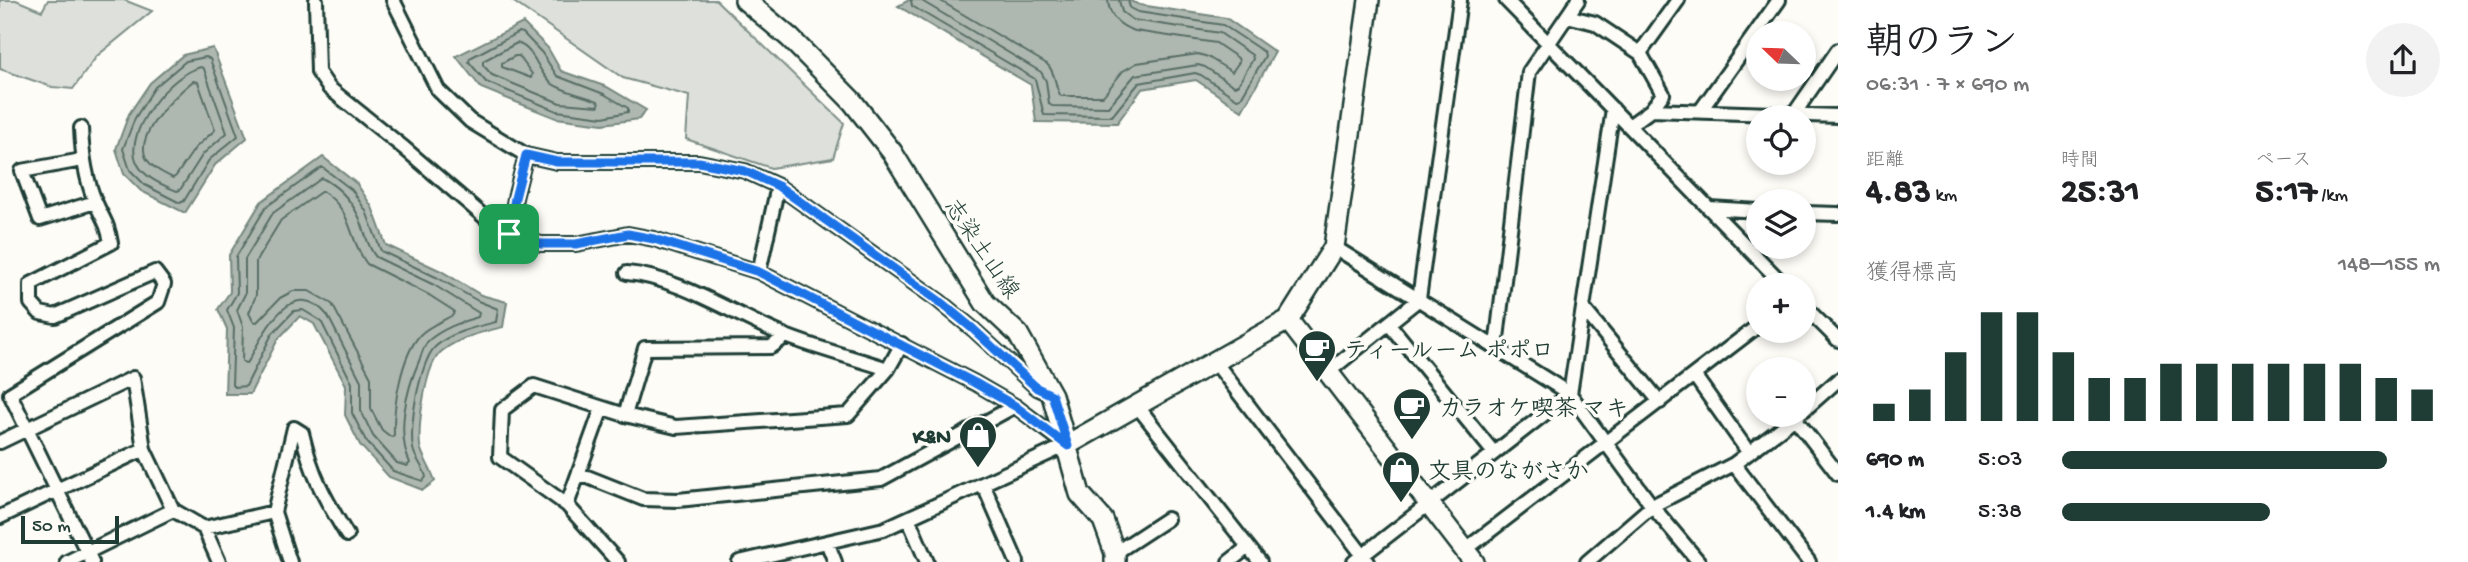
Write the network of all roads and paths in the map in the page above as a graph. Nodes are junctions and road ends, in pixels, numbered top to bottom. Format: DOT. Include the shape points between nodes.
graph roads {
  1 [pos="316,0"];
  2 [pos="393,0"];
  3 [pos="745,0"];
  4 [pos="1369,0"];
  5 [pos="1460,0"];
  6 [pos="1506,0"];
  7 [pos="1578,0"];
  8 [pos="1678,0"];
  9 [pos="1779,0"];
  10 [pos="1567,16"];
  11 [pos="1549,44"];
  12 [pos="1838,50"];
  13 [pos="1640,54"];
  14 [pos="1800,105"];
  15 [pos="1613,110"];
  16 [pos="1651,110"];
  17 [pos="1701,110"];
  18 [pos="1746,112"];
  19 [pos="1816,115"];
  20 [pos="1838,116"];
  21 [pos="1629,126"];
  22 [pos="81,128"];
  23 [pos="526,155"];
  24 [pos="82,160"];
  25 [pos="778,186"];
  26 [pos="95,202"];
  27 [pos="1709,208"];
  28 [pos="1746,210"];
  29 [pos="1816,213"];
  30 [pos="1838,214"];
  31 [pos="509,234"];
  32 [pos="1334,247"];
  33 [pos="759,272"];
  34 [pos="627,273"];
  35 [pos="1772,273"];
  36 [pos="1419,299"];
  37 [pos="1583,308"];
  38 [pos="1816,318"];
  39 [pos="1288,320"];
  40 [pos="1389,324"];
  41 [pos="1746,335"];
  42 [pos="786,336"];
  43 [pos="1838,340"];
  44 [pos="902,344"];
  45 [pos="1496,347"];
  46 [pos="1215,362"];
  47 [pos="888,369"];
  48 [pos="1328,372"];
  49 [pos="1694,375"];
  50 [pos="1838,380"];
  51 [pos="1570,394"];
  52 [pos="1052,395"];
  53 [pos="1816,399"];
  54 [pos="1660,402"];
  55 [pos="1015,406"];
  56 [pos="1138,407"];
  57 [pos="602,408"];
  58 [pos="625,415"];
  59 [pos="1782,427"];
  60 [pos="1807,427"];
  61 [pos="28,429"];
  62 [pos="0,442"];
  63 [pos="1606,444"];
  64 [pos="1068,446"];
  65 [pos="144,449"];
  66 [pos="1494,453"];
  67 [pos="1749,453"];
  68 [pos="1734,464"];
  69 [pos="580,474"];
  70 [pos="1838,474"];
  71 [pos="983,484"];
  72 [pos="57,490"];
  73 [pos="1429,503"];
  74 [pos="567,505"];
  75 [pos="1652,506"];
  76 [pos="173,510"];
  77 [pos="274,512"];
  78 [pos="0,517"];
  79 [pos="908,518"];
  80 [pos="1167,519"];
  81 [pos="204,528"];
  82 [pos="347,535"];
  83 [pos="827,542"];
  84 [pos="1248,547"];
  85 [pos="1470,556"];
  86 [pos="89,557"];
  87 [pos="1115,558"];
  88 [pos="1362,560"];
  89 [pos="1591,561"];
  90 [pos="67,562"];
  91 [pos="219,562"];
  92 [pos="290,562"];
  93 [pos="618,562"];
  94 [pos="743,562"];
  95 [pos="835,562"];
  96 [pos="927,562"];
  97 [pos="1017,562"];
  98 [pos="1229,562"];
  99 [pos="1260,562"];
  100 [pos="1699,562"];
  101 [pos="1809,562"];
  1 -- 31 [label="street" via="318,72 329,88"];
  2 -- 23 [label="street" via="438,90 470,121"];
  3 -- 52 [label="street, 志染土山線" via="852,101 892,152 985,303 1018,334"];
  4 -- 32 [label="street"];
  5 -- 36 [label="street"];
  6 -- 11 [label="street"];
  7 -- 10 [label="street"];
  8 -- 13 [label="street"];
  9 -- 17 [label="street"];
  10 -- 11 [label="street"];
  10 -- 13 [label="street" via="1595,23"];
  11 -- 15 [label="street"];
  11 -- 45 [label="street" via="1529,72"];
  12 -- 14 [label="street"];
  13 -- 16 [label="street" via="1663,94"];
  15 -- 21 [label="street"];
  15 -- 37 [label="street"];
  16 -- 17 [label="street"];
  16 -- 21 [label="street"];
  17 -- 18 [label="street"];
  19 -- 20 [label="street"];
  21 -- 27 [label="street"];
  22 -- 24 [label="street"];
  23 -- 25 [label="street" via="557,162 699,162 745,171"];
  23 -- 31 [label="street"];
  24 -- 26 [label="street"];
  24 -- 26 [label="street" via="22,171 40,219"];
  25 -- 33 [label="street"];
  25 -- 52 [label="street" via="939,301 1037,388"];
  26 -- 61 [label="street" via="108,224 111,243 31,284 31,303 40,313 55,316 155,272 163,284 158,302 10,394"];
  27 -- 28 [label="street"];
  27 -- 35 [label="street"];
  29 -- 30 [label="street"];
  31 -- 33 [label="street" via="541,244 576,244 628,234"];
  32 -- 36 [label="street"];
  32 -- 39 [label="street"];
  33 -- 44 [label="street"];
  34 -- 42 [label="street" via="644,274"];
  36 -- 40 [label="street"];
  36 -- 45 [label="street"];
  37 -- 51 [label="street"];
  37 -- 54 [label="street"];
  38 -- 43 [label="street"];
  39 -- 46 [label="street"];
  39 -- 48 [label="street"];
  40 -- 48 [label="street"];
  40 -- 66 [label="street"];
  41 -- 49 [label="street"];
  42 -- 47 [label="street"];
  42 -- 58 [label="street" via="771,348 645,348"];
  44 -- 47 [label="street"];
  44 -- 55 [label="street"];
  45 -- 51 [label="street"];
  46 -- 56 [label="street"];
  46 -- 88 [label="street"];
  47 -- 58 [label="street" via="848,415 676,427"];
  48 -- 73 [label="street"];
  49 -- 54 [label="street"];
  49 -- 67 [label="street"];
  50 -- 53 [label="street"];
  51 -- 63 [label="street"];
  51 -- 66 [label="street"];
  52 -- 64 [label="street, 志染土山線"];
  54 -- 63 [label="street"];
  55 -- 64 [label="street"];
  55 -- 69 [label="street" via="881,479 678,500 643,499"];
  56 -- 64 [label="street"];
  56 -- 84 [label="street"];
  57 -- 58 [label="street"];
  57 -- 69 [label="street"];
  57 -- 74 [label="street" via="534,386 502,410 500,457"];
  59 -- 67 [label="street"];
  60 -- 70 [label="street"];
  61 -- 62 [label="street"];
  61 -- 65 [label="street" via="132,378"];
  61 -- 72 [label="street"];
  63 -- 75 [label="street"];
  63 -- 85 [label="street"];
  64 -- 71 [label="street"];
  64 -- 87 [label="street, 志染土山線" via="1080,494 1103,520"];
  65 -- 72 [label="street"];
  65 -- 76 [label="street"];
  66 -- 73 [label="street"];
  67 -- 68 [label="street"];
  68 -- 75 [label="street"];
  68 -- 101 [label="street"];
  69 -- 74 [label="street"];
  71 -- 79 [label="street"];
  71 -- 97 [label="street"];
  72 -- 78 [label="street"];
  72 -- 86 [label="street"];
  73 -- 85 [label="street"];
  73 -- 88 [label="street"];
  74 -- 93 [label="street"];
  75 -- 89 [label="street"];
  75 -- 100 [label="street"];
  76 -- 81 [label="street"];
  76 -- 86 [label="street"];
  77 -- 81 [label="street"];
  77 -- 82 [label="street" via="294,428 302,433 310,467"];
  77 -- 92 [label="street"];
  79 -- 83 [label="street" via="884,529"];
  79 -- 96 [label="street"];
  80 -- 87 [label="street"];
  81 -- 91 [label="street"];
  83 -- 94 [label="street"];
  83 -- 95 [label="street"];
  84 -- 98 [label="street"];
  84 -- 99 [label="street"];
  86 -- 90 [label="street"];
}
